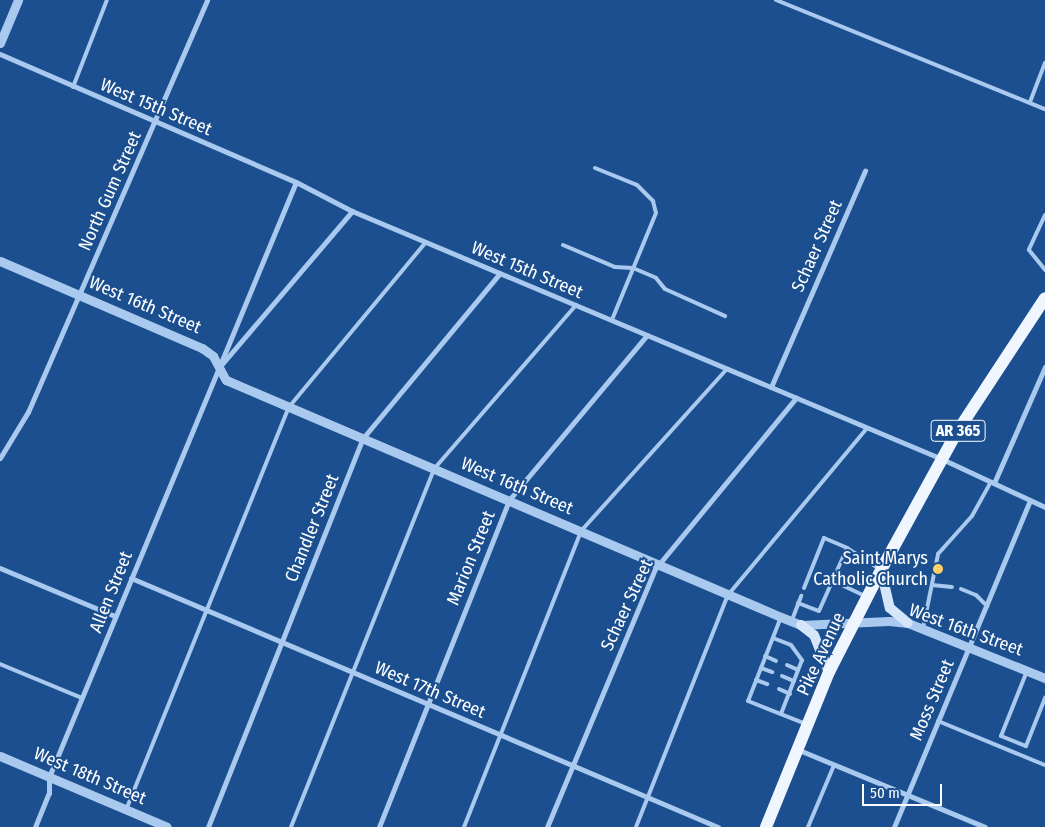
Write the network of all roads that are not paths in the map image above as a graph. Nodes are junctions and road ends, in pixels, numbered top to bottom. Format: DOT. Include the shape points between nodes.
graph roads {
  1 [pos="18,0"];
  2 [pos="108,0"];
  3 [pos="207,0"];
  4 [pos="776,0"];
  5 [pos="0,43"];
  6 [pos="0,54"];
  7 [pos="1045,63"];
  8 [pos="73,86"];
  9 [pos="1030,102"];
  10 [pos="1045,109"];
  11 [pos="155,122"];
  12 [pos="595,168"];
  13 [pos="865,171"];
  14 [pos="296,182"];
  15 [pos="352,211"];
  16 [pos="1045,215"];
  17 [pos="426,242"];
  18 [pos="563,245"];
  19 [pos="0,261"];
  20 [pos="633,268"];
  21 [pos="1045,270"];
  22 [pos="500,273"];
  23 [pos="79,295"];
  24 [pos="1045,298"];
  25 [pos="576,305"];
  26 [pos="725,316"];
  27 [pos="612,320"];
  28 [pos="647,335"];
  29 [pos="1045,367"];
  30 [pos="218,368"];
  31 [pos="727,369"];
  32 [pos="771,387"];
  33 [pos="796,398"];
  34 [pos="289,407"];
  35 [pos="867,428"];
  36 [pos="363,438"];
  37 [pos="0,458"];
  38 [pos="942,460"];
  39 [pos="434,469"];
  40 [pos="993,483"];
  41 [pos="509,500"];
  42 [pos="1030,501"];
  43 [pos="1045,507"];
  44 [pos="581,532"];
  45 [pos="847,548"];
  46 [pos="816,557"];
  47 [pos="823,560"];
  48 [pos="832,564"];
  49 [pos="658,565"];
  50 [pos="838,567"];
  51 [pos="0,568"];
  52 [pos="881,570"];
  53 [pos="811,571"];
  54 [pos="817,574"];
  55 [pos="131,578"];
  56 [pos="827,578"];
  57 [pos="832,581"];
  58 [pos="932,585"];
  59 [pos="952,586"];
  60 [pos="812,587"];
  61 [pos="961,589"];
  62 [pos="822,591"];
  63 [pos="827,593"];
  64 [pos="728,595"];
  65 [pos="801,596"];
  66 [pos="867,597"];
  67 [pos="798,603"];
  68 [pos="987,606"];
  69 [pos="207,610"];
  70 [pos="115,616"];
  71 [pos="781,618"];
  72 [pos="796,623"];
  73 [pos="908,623"];
  74 [pos="853,624"];
  75 [pos="923,629"];
  76 [pos="773,638"];
  77 [pos="282,642"];
  78 [pos="970,647"];
  79 [pos="765,656"];
  80 [pos="776,661"];
  81 [pos="0,664"];
  82 [pos="787,665"];
  83 [pos="761,668"];
  84 [pos="798,670"];
  85 [pos="1028,670"];
  86 [pos="353,672"];
  87 [pos="772,672"];
  88 [pos="829,672"];
  89 [pos="782,676"];
  90 [pos="1045,678"];
  91 [pos="756,680"];
  92 [pos="794,681"];
  93 [pos="767,684"];
  94 [pos="778,689"];
  95 [pos="790,694"];
  96 [pos="82,698"];
  97 [pos="1045,698"];
  98 [pos="428,704"];
  99 [pos="781,714"];
  100 [pos="938,721"];
  101 [pos="808,725"];
  102 [pos="501,735"];
  103 [pos="798,750"];
  104 [pos="0,756"];
  105 [pos="834,764"];
  106 [pos="572,765"];
  107 [pos="1045,765"];
  108 [pos="49,777"];
  109 [pos="908,795"];
  110 [pos="648,797"];
  111 [pos="126,810"];
  112 [pos="979,826"];
  113 [pos="35,827"];
  114 [pos="167,827"];
  115 [pos="208,827"];
  116 [pos="292,827"];
  117 [pos="379,827"];
  118 [pos="464,827"];
  119 [pos="547,827"];
  120 [pos="636,827"];
  121 [pos="718,827"];
  122 [pos="766,827"];
  123 [pos="808,827"];
  124 [pos="894,827"];
  125 [pos="985,827"];
  1 -- 5 [label="street"];
  2 -- 8 [label="lane"];
  3 -- 11 [label="street, North Gum Street"];
  4 -- 9 [label="lane"];
  6 -- 8 [label="street, West 15th Street"];
  7 -- 9 [label="lane"];
  8 -- 11 [label="street, West 15th Street"];
  9 -- 10 [label="lane"];
  11 -- 14 [label="street, West 15th Street"];
  11 -- 23 [label="street, North Gum Street"];
  12 -- 20 [label="lane" via="637,185 653,201 656,213"];
  13 -- 32 [label="street, Schaer Street"];
  14 -- 15 [label="street, West 15th Street"];
  14 -- 30 [label="street, Allen Street"];
  15 -- 17 [label="street, West 15th Street"];
  15 -- 30 [label="street, Allen Street"];
  16 -- 21 [label="lane" via="1029,250"];
  17 -- 22 [label="street, West 15th Street"];
  17 -- 34 [label="lane"];
  18 -- 20 [label="lane" via="615,267"];
  19 -- 23 [label="street, West 16th Street"];
  20 -- 26 [label="lane" via="656,278 665,289"];
  20 -- 27 [label="lane"];
  22 -- 25 [label="street, West 15th Street"];
  22 -- 36 [label="street, Chandler Street"];
  23 -- 30 [label="street, West 16th Street" via="202,348 210,353"];
  23 -- 37 [label="street, North Gum Street" via="28,412"];
  24 -- 38 [label="main road, Pike Avenue / AR 365"];
  25 -- 27 [label="street, West 15th Street"];
  25 -- 39 [label="lane"];
  27 -- 28 [label="street, West 15th Street"];
  28 -- 31 [label="street, West 15th Street"];
  28 -- 41 [label="street, Marion Street"];
  29 -- 40 [label="street"];
  30 -- 34 [label="street, West 16th Street" via="226,380"];
  30 -- 55 [label="street, Allen Street"];
  31 -- 32 [label="street, West 15th Street"];
  31 -- 44 [label="lane"];
  32 -- 33 [label="street, West 15th Street"];
  33 -- 35 [label="street, West 15th Street"];
  33 -- 49 [label="street, Schaer Street"];
  34 -- 36 [label="street, West 16th Street"];
  34 -- 69 [label="lane"];
  35 -- 38 [label="street, West 15th Street"];
  35 -- 64 [label="lane"];
  36 -- 39 [label="street, West 16th Street"];
  36 -- 77 [label="street, Chandler Street"];
  38 -- 40 [label="street, West 15th Street"];
  38 -- 52 [label="main road, Pike Avenue / AR 365"];
  39 -- 41 [label="street, West 16th Street"];
  39 -- 86 [label="lane"];
  40 -- 42 [label="street, West 15th Street"];
  40 -- 58 [label="lane" via="972,516 938,554"];
  41 -- 44 [label="street, West 16th Street"];
  41 -- 98 [label="street, Marion Street"];
  42 -- 43 [label="street, West 15th Street"];
  42 -- 68 [label="street, Moss Street"];
  44 -- 49 [label="street, West 16th Street"];
  44 -- 102 [label="lane"];
  45 -- 46 [label="lane" via="824,538"];
  45 -- 50 [label="lane"];
  45 -- 52 [label="lane"];
  46 -- 47 [label="lane"];
  46 -- 53 [label="lane"];
  48 -- 50 [label="lane"];
  49 -- 64 [label="street, West 16th Street"];
  49 -- 106 [label="street, Schaer Street"];
  50 -- 57 [label="lane"];
  51 -- 70 [label="street"];
  52 -- 66 [label="main road, Pike Avenue / AR 365"];
  52 -- 73 [label="main road" via="890,608"];
  53 -- 54 [label="lane"];
  53 -- 60 [label="lane" via="805,586"];
  55 -- 69 [label="street, West 17th Street"];
  55 -- 70 [label="street, Allen Street"];
  56 -- 57 [label="lane"];
  57 -- 63 [label="lane"];
  57 -- 66 [label="lane"];
  58 -- 59 [label="lane"];
  58 -- 75 [label="lane"];
  61 -- 68 [label="lane" via="976,594"];
  62 -- 63 [label="lane"];
  63 -- 67 [label="lane" via="819,611"];
  64 -- 71 [label="street, West 16th Street"];
  64 -- 110 [label="lane"];
  65 -- 67 [label="lane"];
  66 -- 74 [label="main road, Pike Avenue / AR 365"];
  67 -- 72 [label="lane"];
  68 -- 78 [label="street, Moss Street"];
  69 -- 77 [label="street, West 17th Street"];
  69 -- 111 [label="lane"];
  70 -- 96 [label="street, Allen Street"];
  71 -- 72 [label="street, West 16th Street"];
  71 -- 76 [label="lane"];
  72 -- 74 [label="street, West 16th Street"];
  72 -- 88 [label="main road" via="814,635"];
  73 -- 74 [label="street, West 16th Street"];
  73 -- 75 [label="street, West 16th Street"];
  74 -- 88 [label="main road, Pike Avenue / AR 365"];
  75 -- 78 [label="street, West 16th Street"];
  76 -- 79 [label="lane"];
  76 -- 84 [label="lane" via="791,645 802,660"];
  77 -- 86 [label="street, West 17th Street"];
  77 -- 115 [label="street, Chandler Street"];
  78 -- 85 [label="street, West 16th Street"];
  78 -- 100 [label="street, Moss Street"];
  79 -- 80 [label="lane"];
  79 -- 83 [label="lane"];
  81 -- 96 [label="lane"];
  82 -- 84 [label="lane"];
  83 -- 87 [label="lane"];
  83 -- 91 [label="lane"];
  84 -- 92 [label="lane"];
  85 -- 90 [label="street, West 16th Street"];
  85 -- 97 [label="lane" via="1001,736 1026,746"];
  86 -- 98 [label="street, West 17th Street"];
  86 -- 116 [label="lane"];
  88 -- 101 [label="main road, Pike Avenue / AR 365"];
  89 -- 92 [label="lane"];
  91 -- 93 [label="lane"];
  91 -- 99 [label="lane" via="748,701"];
  92 -- 95 [label="lane"];
  94 -- 95 [label="lane"];
  95 -- 99 [label="lane"];
  96 -- 108 [label="street, Allen Street"];
  98 -- 102 [label="street, West 17th Street"];
  98 -- 117 [label="street, Marion Street"];
  99 -- 101 [label="lane"];
  100 -- 107 [label="lane"];
  100 -- 109 [label="street, Moss Street"];
  101 -- 103 [label="main road, Pike Avenue / AR 365"];
  102 -- 106 [label="street, West 17th Street"];
  102 -- 118 [label="lane"];
  103 -- 105 [label="street"];
  103 -- 122 [label="main road, Pike Avenue / AR 365"];
  104 -- 108 [label="street, West 18th Street"];
  105 -- 109 [label="street"];
  105 -- 123 [label="lane"];
  106 -- 110 [label="street, West 17th Street"];
  106 -- 119 [label="street, Schaer Street"];
  108 -- 111 [label="street, West 18th Street"];
  108 -- 113 [label="street, Allen Street" via="49,793"];
  109 -- 112 [label="street"];
  109 -- 124 [label="street, Moss Street"];
  110 -- 120 [label="lane"];
  110 -- 121 [label="street, West 17th Street"];
  111 -- 114 [label="street, West 18th Street"];
  112 -- 125 [label="street"];
}
